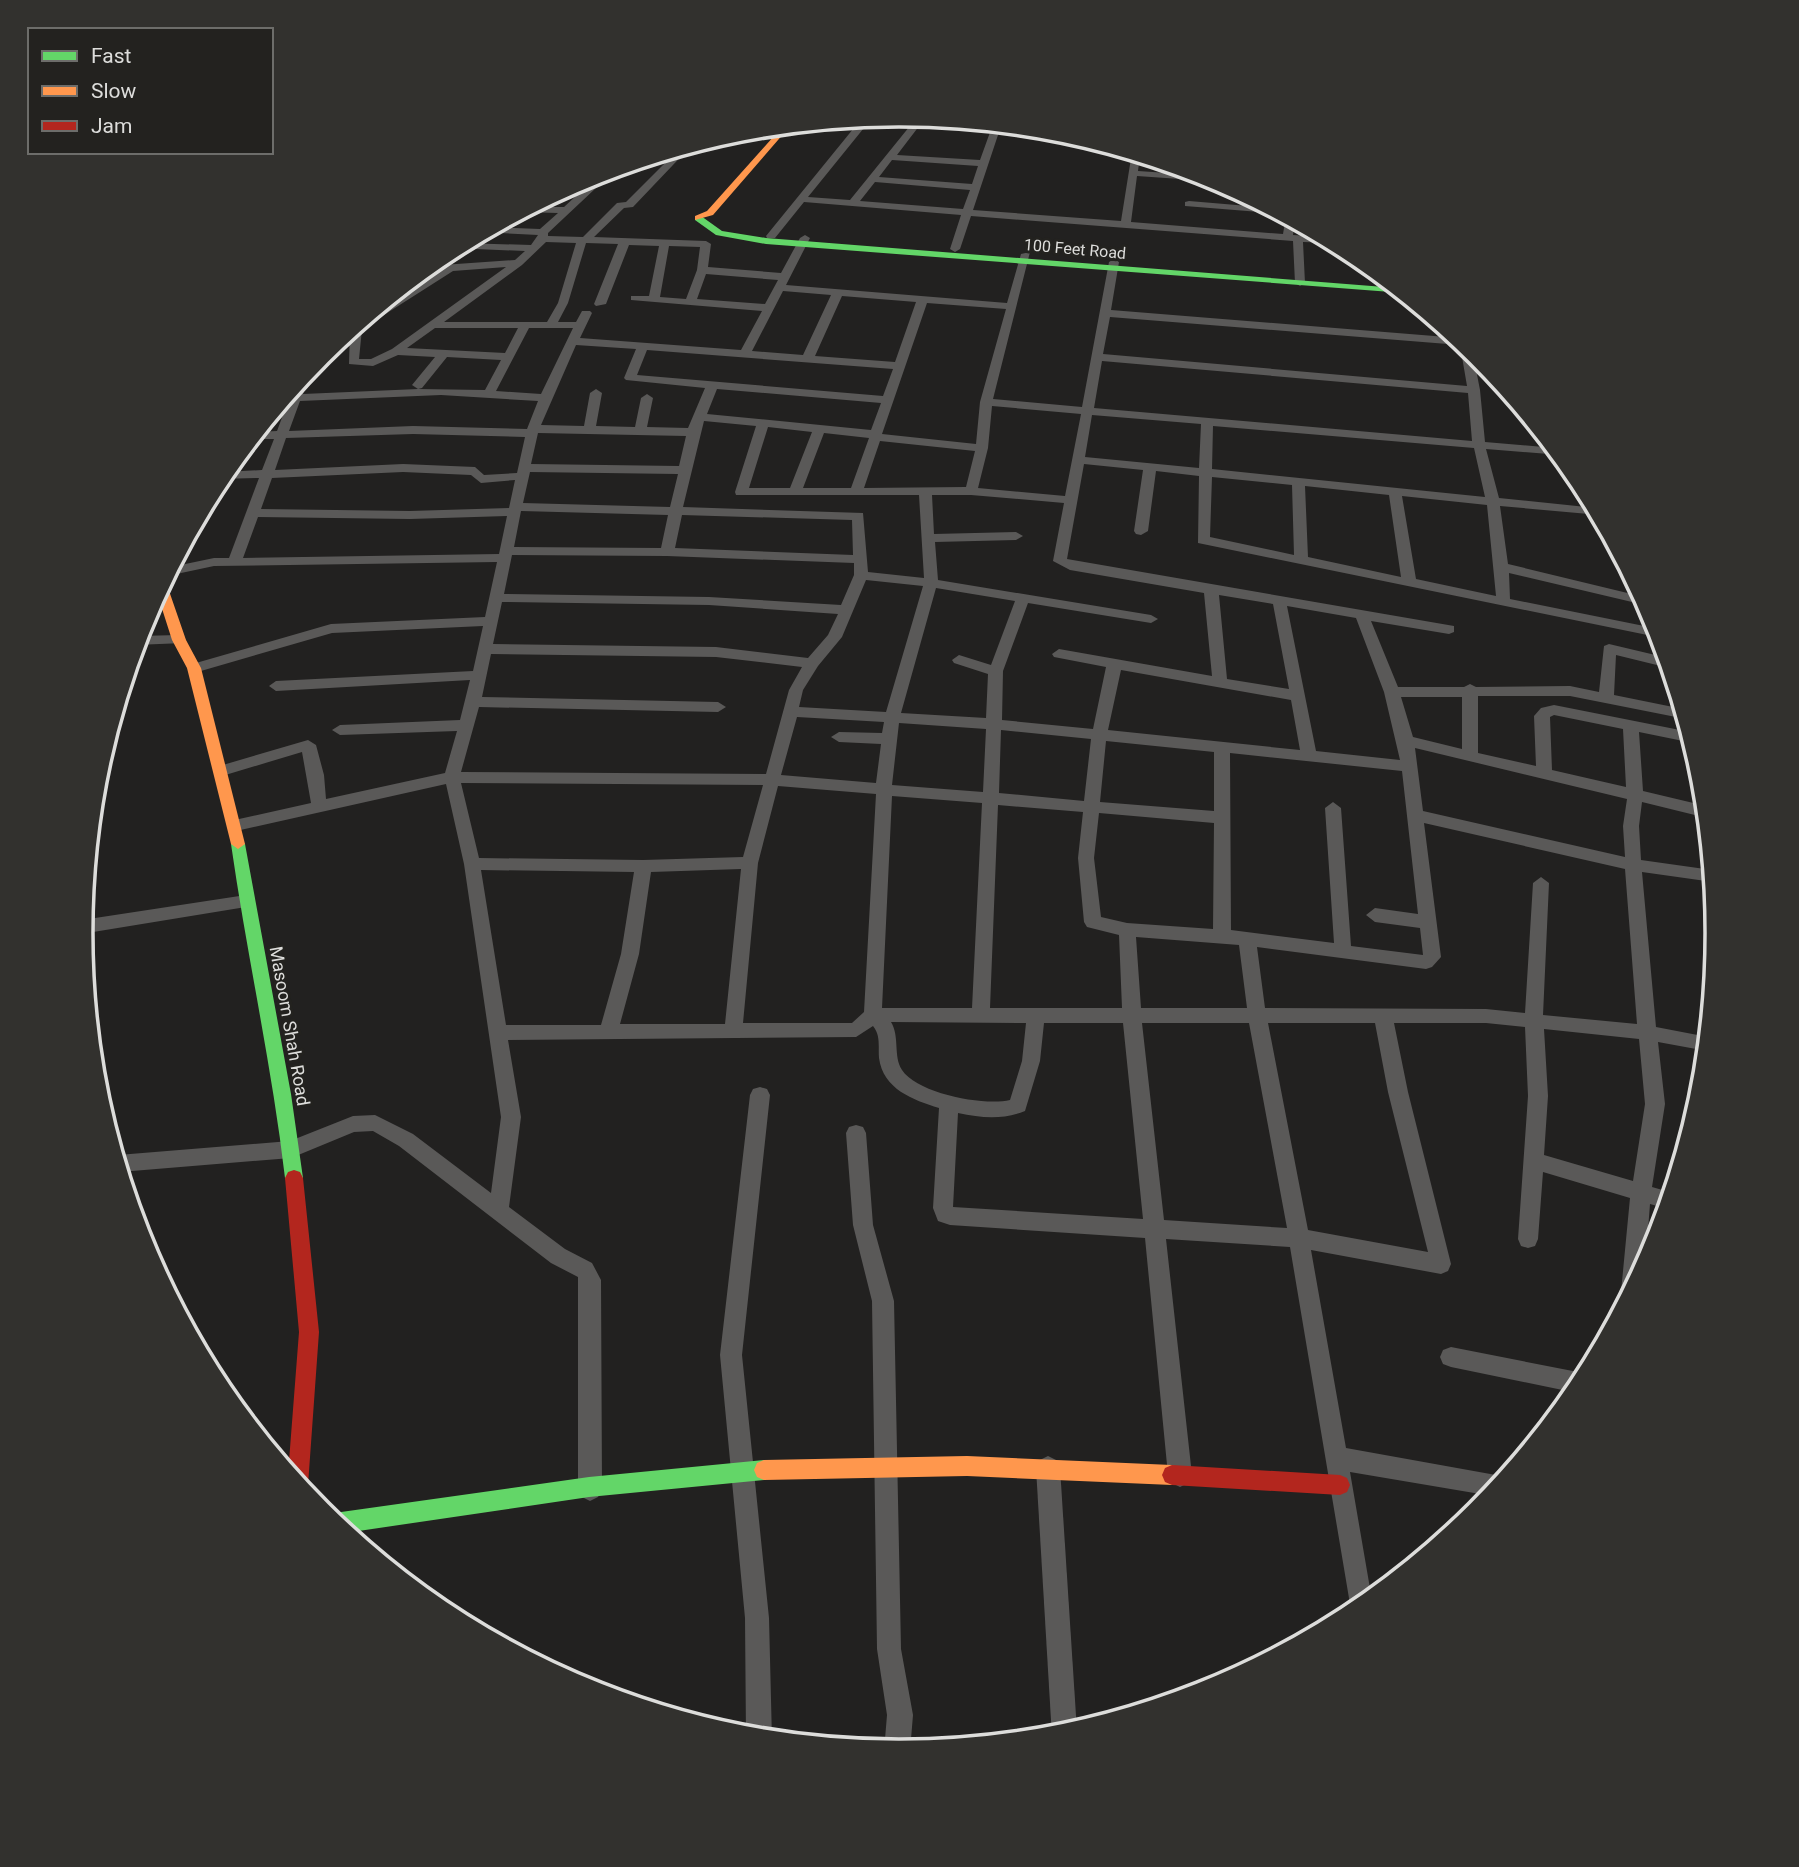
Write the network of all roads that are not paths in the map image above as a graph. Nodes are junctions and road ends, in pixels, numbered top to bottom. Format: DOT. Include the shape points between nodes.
graph roads {
  1 [pos="914,127"];
  2 [pos="859,128"];
  3 [pos="995,133"];
  4 [pos="771,138"];
  5 [pos="889,157"];
  6 [pos="675,159"];
  7 [pos="983,163"];
  8 [pos="1136,163"];
  9 [pos="1133,173"];
  10 [pos="1177,177"];
  11 [pos="872,179"];
  12 [pos="1201,185"];
  13 [pos="975,187"];
  14 [pos="588,189"];
  15 [pos="799,200"];
  16 [pos="852,204"];
  17 [pos="1243,204"];
  18 [pos="1242,209"];
  19 [pos="543,210"];
  20 [pos="565,210"];
  21 [pos="1256,210"];
  22 [pos="968,213"];
  23 [pos="1125,225"];
  24 [pos="1292,229"];
  25 [pos="502,232"];
  26 [pos="543,236"];
  27 [pos="746,236"];
  28 [pos="771,236"];
  29 [pos="1293,238"];
  30 [pos="1310,239"];
  31 [pos="584,240"];
  32 [pos="803,241"];
  33 [pos="625,242"];
  34 [pos="665,242"];
  35 [pos="477,247"];
  36 [pos="534,248"];
  37 [pos="955,249"];
  38 [pos="1024,258"];
  39 [pos="518,263"];
  40 [pos="1113,266"];
  41 [pos="450,268"];
  42 [pos="443,269"];
  43 [pos="702,270"];
  44 [pos="786,277"];
  45 [pos="1300,280"];
  46 [pos="1377,283"];
  47 [pos="780,288"];
  48 [pos="1386,289"];
  49 [pos="838,293"];
  50 [pos="402,298"];
  51 [pos="635,298"];
  52 [pos="654,299"];
  53 [pos="922,300"];
  54 [pos="691,301"];
  55 [pos="600,304"];
  56 [pos="1009,306"];
  57 [pos="770,307"];
  58 [pos="1104,313"];
  59 [pos="526,324"];
  60 [pos="551,324"];
  61 [pos="430,325"];
  62 [pos="355,339"];
  63 [pos="573,341"];
  64 [pos="1446,341"];
  65 [pos="643,345"];
  66 [pos="396,351"];
  67 [pos="745,353"];
  68 [pos="444,354"];
  69 [pos="509,357"];
  70 [pos="808,358"];
  71 [pos="1095,358"];
  72 [pos="1468,361"];
  73 [pos="898,366"];
  74 [pos="713,384"];
  75 [pos="418,386"];
  76 [pos="1474,390"];
  77 [pos="596,393"];
  78 [pos="488,394"];
  79 [pos="296,398"];
  80 [pos="545,398"];
  81 [pos="647,398"];
  82 [pos="295,399"];
  83 [pos="887,400"];
  84 [pos="986,402"];
  85 [pos="1087,410"];
  86 [pos="699,417"];
  87 [pos="1207,421"];
  88 [pos="764,422"];
  89 [pos="820,428"];
  90 [pos="589,430"];
  91 [pos="533,431"];
  92 [pos="640,431"];
  93 [pos="693,432"];
  94 [pos="281,434"];
  95 [pos="265,435"];
  96 [pos="875,435"];
  97 [pos="1479,445"];
  98 [pos="982,448"];
  99 [pos="1546,451"];
  100 [pos="1079,460"];
  101 [pos="1150,467"];
  102 [pos="684,470"];
  103 [pos="269,472"];
  104 [pos="524,472"];
  105 [pos="1205,472"];
  106 [pos="236,475"];
  107 [pos="1298,482"];
  108 [pos="971,491"];
  109 [pos="795,492"];
  110 [pos="925,492"];
  111 [pos="1395,492"];
  112 [pos="856,493"];
  113 [pos="1070,500"];
  114 [pos="1493,501"];
  115 [pos="514,509"];
  116 [pos="677,509"];
  117 [pos="1586,511"];
  118 [pos="253,513"];
  119 [pos="1141,531"];
  120 [pos="1016,536"];
  121 [pos="928,538"];
  122 [pos="667,552"];
  123 [pos="505,554"];
  124 [pos="235,561"];
  125 [pos="1301,561"];
  126 [pos="861,567"];
  127 [pos="1502,567"];
  128 [pos="180,569"];
  129 [pos="1409,582"];
  130 [pos="931,583"];
  131 [pos="1211,588"];
  132 [pos="495,598"];
  133 [pos="1023,598"];
  134 [pos="166,599"];
  135 [pos="1633,599"];
  136 [pos="1279,600"];
  137 [pos="1503,600"];
  138 [pos="848,610"];
  139 [pos="1361,612"];
  140 [pos="1150,619"];
  141 [pos="489,621"];
  142 [pos="1449,629"];
  143 [pos="1647,631"];
  144 [pos="179,640"];
  145 [pos="148,641"];
  146 [pos="485,649"];
  147 [pos="1059,654"];
  148 [pos="959,660"];
  149 [pos="1658,660"];
  150 [pos="812,663"];
  151 [pos="1114,666"];
  152 [pos="194,668"];
  153 [pos="996,671"];
  154 [pos="479,675"];
  155 [pos="1220,684"];
  156 [pos="276,686"];
  157 [pos="1470,689"];
  158 [pos="1392,692"];
  159 [pos="1298,696"];
  160 [pos="1606,698"];
  161 [pos="473,702"];
  162 [pos="718,707"];
  163 [pos="1674,710"];
  164 [pos="789,711"];
  165 [pos="892,717"];
  166 [pos="993,724"];
  167 [pos="467,725"];
  168 [pos="1631,726"];
  169 [pos="340,730"];
  170 [pos="1099,735"];
  171 [pos="1682,736"];
  172 [pos="839,737"];
  173 [pos="889,739"];
  174 [pos="1406,741"];
  175 [pos="1222,748"];
  176 [pos="1470,755"];
  177 [pos="1309,756"];
  178 [pos="1409,766"];
  179 [pos="222,771"];
  180 [pos="1544,772"];
  181 [pos="452,777"];
  182 [pos="772,780"];
  183 [pos="884,787"];
  184 [pos="991,797"];
  185 [pos="1635,797"];
  186 [pos="319,806"];
  187 [pos="1093,807"];
  188 [pos="1333,808"];
  189 [pos="1696,810"];
  190 [pos="1416,815"];
  191 [pos="1222,818"];
  192 [pos="236,825"];
  193 [pos="750,863"];
  194 [pos="472,864"];
  195 [pos="1634,865"];
  196 [pos="643,866"];
  197 [pos="1704,875"];
  198 [pos="1541,883"];
  199 [pos="246,901"];
  200 [pos="1375,915"];
  201 [pos="1428,922"];
  202 [pos="93,925"];
  203 [pos="1127,930"];
  204 [pos="1222,936"];
  205 [pos="1247,940"];
  206 [pos="1343,952"];
  207 [pos="1036,1014"];
  208 [pos="873,1015"];
  209 [pos="981,1015"];
  210 [pos="1257,1016"];
  211 [pos="1382,1016"];
  212 [pos="1132,1017"];
  213 [pos="1534,1021"];
  214 [pos="609,1030"];
  215 [pos="733,1031"];
  216 [pos="499,1033"];
  217 [pos="1650,1033"];
  218 [pos="1698,1042"];
  219 [pos="760,1095"];
  220 [pos="949,1104"];
  221 [pos="856,1133"];
  222 [pos="291,1149"];
  223 [pos="1534,1161"];
  224 [pos="127,1163"];
  225 [pos="1641,1192"];
  226 [pos="1661,1198"];
  227 [pos="499,1209"];
  228 [pos="1154,1230"];
  229 [pos="1298,1238"];
  230 [pos="1528,1239"];
  231 [pos="1634,1265"];
  232 [pos="1451,1357"];
  233 [pos="1570,1381"];
  234 [pos="1336,1458"];
  235 [pos="884,1465"];
  236 [pos="1048,1468"];
  237 [pos="742,1471"];
  238 [pos="299,1472"];
  239 [pos="1180,1475"];
  240 [pos="1488,1484"];
  241 [pos="1340,1485"];
  242 [pos="590,1489"];
  243 [pos="349,1522"];
  244 [pos="1359,1596"];
  245 [pos="1063,1724"];
  246 [pos="759,1728"];
  247 [pos="898,1740"];
  1 -- 5 [label="street"];
  2 -- 15 [label="street"];
  3 -- 7 [label="street"];
  4 -- 27 [label="main road, 100 Feet Road" via="698,213 702,225 711,230"];
  5 -- 7 [label="street"];
  5 -- 11 [label="street"];
  6 -- 31 [label="street" via="629,205 620,206"];
  7 -- 13 [label="street"];
  8 -- 9 [label="street"];
  9 -- 10 [label="street"];
  9 -- 23 [label="street"];
  11 -- 13 [label="street"];
  11 -- 16 [label="street"];
  12 -- 18 [label="street" via="1193,204"];
  13 -- 22 [label="street"];
  14 -- 20 [label="street"];
  15 -- 16 [label="street"];
  15 -- 28 [label="street"];
  16 -- 22 [label="street"];
  17 -- 18 [label="street"];
  18 -- 21 [label="street"];
  19 -- 20 [label="street"];
  20 -- 26 [label="street"];
  22 -- 23 [label="street"];
  22 -- 37 [label="street"];
  23 -- 29 [label="street"];
  24 -- 29 [label="street"];
  25 -- 26 [label="street"];
  26 -- 31 [label="street"];
  26 -- 36 [label="street"];
  27 -- 28 [label="main road, 100 Feet Road"];
  27 -- 32 [label="main road, 100 Feet Road"];
  28 -- 32 [label="main road, 100 Feet Road"];
  29 -- 30 [label="street"];
  29 -- 45 [label="street"];
  31 -- 33 [label="street"];
  31 -- 60 [label="street"];
  32 -- 37 [label="main road, 100 Feet Road"];
  32 -- 38 [label="main road, 100 Feet Road"];
  32 -- 44 [label="street"];
  33 -- 34 [label="street"];
  33 -- 55 [label="street"];
  34 -- 43 [label="street" via="706,244"];
  34 -- 52 [label="street"];
  35 -- 36 [label="street"];
  36 -- 39 [label="street"];
  37 -- 38 [label="main road, 100 Feet Road"];
  38 -- 40 [label="main road, 100 Feet Road"];
  38 -- 56 [label="street"];
  39 -- 41 [label="street"];
  39 -- 61 [label="street"];
  40 -- 45 [label="main road, 100 Feet Road"];
  40 -- 58 [label="street"];
  41 -- 42 [label="street"];
  41 -- 50 [label="street"];
  43 -- 44 [label="street"];
  43 -- 54 [label="street"];
  44 -- 47 [label="street"];
  45 -- 46 [label="main road, 100 Feet Road"];
  45 -- 48 [label="main road, 100 Feet Road"];
  47 -- 49 [label="street"];
  47 -- 57 [label="street"];
  49 -- 53 [label="street"];
  49 -- 70 [label="street"];
  51 -- 52 [label="street"];
  52 -- 54 [label="street"];
  53 -- 56 [label="street"];
  53 -- 73 [label="street"];
  54 -- 57 [label="street"];
  56 -- 84 [label="street"];
  57 -- 67 [label="street"];
  58 -- 64 [label="street"];
  58 -- 71 [label="street"];
  59 -- 60 [label="street"];
  59 -- 61 [label="street"];
  59 -- 69 [label="street"];
  60 -- 63 [label="street" via="582,319"];
  61 -- 66 [label="street"];
  62 -- 66 [label="street" via="353,362 373,363"];
  63 -- 65 [label="street"];
  63 -- 80 [label="street"];
  65 -- 67 [label="street"];
  65 -- 74 [label="street" via="630,378"];
  66 -- 68 [label="street"];
  67 -- 70 [label="street"];
  68 -- 69 [label="street"];
  68 -- 75 [label="street"];
  69 -- 78 [label="street"];
  70 -- 73 [label="street"];
  71 -- 76 [label="street"];
  71 -- 85 [label="street"];
  72 -- 76 [label="street"];
  73 -- 83 [label="street"];
  74 -- 83 [label="street"];
  74 -- 86 [label="street"];
  76 -- 97 [label="street"];
  77 -- 90 [label="street"];
  78 -- 79 [label="street" via="442,391"];
  78 -- 80 [label="street"];
  80 -- 91 [label="street"];
  81 -- 92 [label="street"];
  82 -- 94 [label="street"];
  83 -- 96 [label="street"];
  84 -- 85 [label="street"];
  84 -- 98 [label="street"];
  85 -- 87 [label="street"];
  85 -- 100 [label="street"];
  86 -- 88 [label="street"];
  86 -- 93 [label="street"];
  87 -- 97 [label="street"];
  87 -- 105 [label="street"];
  88 -- 89 [label="street"];
  88 -- 109 [label="street" via="741,492"];
  89 -- 96 [label="street"];
  89 -- 109 [label="street"];
  90 -- 91 [label="street"];
  90 -- 92 [label="street"];
  91 -- 94 [label="street"];
  91 -- 104 [label="street"];
  92 -- 93 [label="street"];
  93 -- 102 [label="street"];
  94 -- 95 [label="street"];
  94 -- 103 [label="street"];
  96 -- 98 [label="street"];
  96 -- 112 [label="street"];
  97 -- 99 [label="street"];
  97 -- 114 [label="street"];
  98 -- 108 [label="street"];
  100 -- 101 [label="street"];
  100 -- 113 [label="street"];
  101 -- 105 [label="street"];
  101 -- 119 [label="street"];
  102 -- 104 [label="street"];
  102 -- 116 [label="street"];
  103 -- 104 [label="street" via="403,468 475,471 481,479"];
  103 -- 106 [label="street"];
  103 -- 118 [label="street"];
  104 -- 115 [label="street"];
  105 -- 107 [label="street"];
  105 -- 125 [label="street" via="1203,540"];
  107 -- 111 [label="street"];
  107 -- 125 [label="street"];
  108 -- 110 [label="street"];
  108 -- 113 [label="street"];
  109 -- 112 [label="street"];
  110 -- 112 [label="street"];
  110 -- 121 [label="street"];
  111 -- 114 [label="street"];
  111 -- 129 [label="street"];
  113 -- 131 [label="street" via="1060,561"];
  114 -- 117 [label="street"];
  114 -- 127 [label="street"];
  115 -- 116 [label="street"];
  115 -- 118 [label="street" via="410,515"];
  115 -- 123 [label="street"];
  116 -- 122 [label="street"];
  116 -- 126 [label="street" via="858,516"];
  118 -- 124 [label="street"];
  120 -- 121 [label="street"];
  121 -- 130 [label="street"];
  122 -- 123 [label="street"];
  122 -- 126 [label="street"];
  123 -- 124 [label="street"];
  123 -- 132 [label="street"];
  124 -- 128 [label="street"];
  125 -- 129 [label="street"];
  126 -- 130 [label="street"];
  126 -- 138 [label="street"];
  127 -- 135 [label="street"];
  127 -- 137 [label="street"];
  129 -- 137 [label="street"];
  130 -- 133 [label="street"];
  130 -- 165 [label="street"];
  131 -- 136 [label="street"];
  131 -- 155 [label="street"];
  132 -- 138 [label="street" via="709,601"];
  132 -- 141 [label="street"];
  133 -- 140 [label="street"];
  133 -- 153 [label="street"];
  134 -- 144 [label="main road, Masoom Shah Road"];
  136 -- 139 [label="street"];
  136 -- 159 [label="street"];
  137 -- 143 [label="street"];
  138 -- 150 [label="street" via="835,637"];
  139 -- 142 [label="street"];
  139 -- 158 [label="street"];
  141 -- 146 [label="street"];
  141 -- 152 [label="street" via="331,629"];
  144 -- 145 [label="street"];
  144 -- 152 [label="main road, Masoom Shah Road"];
  146 -- 150 [label="street" via="716,652"];
  146 -- 154 [label="street"];
  147 -- 151 [label="street"];
  148 -- 153 [label="street"];
  149 -- 160 [label="street" via="1609,649"];
  150 -- 164 [label="street"];
  151 -- 155 [label="street"];
  151 -- 170 [label="street"];
  152 -- 179 [label="main road, Masoom Shah Road"];
  153 -- 166 [label="street"];
  154 -- 156 [label="street"];
  154 -- 161 [label="street"];
  155 -- 159 [label="street"];
  157 -- 158 [label="street"];
  157 -- 160 [label="street" via="1570,691"];
  157 -- 176 [label="street"];
  158 -- 174 [label="street"];
  159 -- 177 [label="street"];
  160 -- 163 [label="street"];
  161 -- 162 [label="street"];
  161 -- 167 [label="street"];
  164 -- 165 [label="street"];
  164 -- 182 [label="street"];
  165 -- 166 [label="street"];
  165 -- 173 [label="street"];
  166 -- 170 [label="street"];
  166 -- 184 [label="street"];
  167 -- 169 [label="street"];
  167 -- 181 [label="street"];
  168 -- 171 [label="street"];
  168 -- 180 [label="street" via="1546,712 1542,716"];
  168 -- 185 [label="street"];
  170 -- 175 [label="street"];
  170 -- 187 [label="street"];
  172 -- 173 [label="street"];
  173 -- 183 [label="street"];
  174 -- 176 [label="street"];
  174 -- 178 [label="street"];
  175 -- 177 [label="street"];
  175 -- 191 [label="street"];
  176 -- 180 [label="street"];
  177 -- 178 [label="street"];
  178 -- 190 [label="street"];
  179 -- 186 [label="street" via="308,745"];
  179 -- 192 [label="main road, Masoom Shah Road"];
  180 -- 185 [label="street"];
  181 -- 182 [label="street"];
  181 -- 186 [label="street"];
  181 -- 194 [label="street"];
  182 -- 183 [label="street"];
  182 -- 193 [label="street"];
  183 -- 184 [label="street"];
  183 -- 208 [label="street"];
  184 -- 187 [label="street"];
  184 -- 209 [label="street"];
  185 -- 189 [label="street"];
  185 -- 195 [label="street" via="1631,826"];
  186 -- 192 [label="street"];
  187 -- 191 [label="street"];
  187 -- 203 [label="street" via="1086,858 1093,922"];
  188 -- 206 [label="street"];
  190 -- 195 [label="street"];
  190 -- 201 [label="street"];
  191 -- 204 [label="street"];
  192 -- 199 [label="main road, Masoom Shah Road"];
  193 -- 196 [label="street"];
  193 -- 215 [label="street"];
  194 -- 196 [label="street"];
  194 -- 216 [label="street"];
  195 -- 197 [label="street"];
  195 -- 217 [label="street" via="1639,955"];
  196 -- 214 [label="street" via="630,954"];
  198 -- 213 [label="street"];
  199 -- 202 [label="street"];
  199 -- 222 [label="main road, Masoom Shah Road" via="275,1039"];
  200 -- 201 [label="street"];
  201 -- 206 [label="street" via="1431,961"];
  203 -- 204 [label="street"];
  203 -- 212 [label="street"];
  204 -- 205 [label="street"];
  205 -- 206 [label="street"];
  205 -- 210 [label="street"];
  207 -- 209 [label="street"];
  207 -- 212 [label="street"];
  207 -- 220 [label="street" via="1031,1061 1018,1105 1001,1110"];
  208 -- 209 [label="street"];
  208 -- 215 [label="street" via="856,1030"];
  208 -- 220 [label="street" via="889,1036 888,1062 896,1079"];
  210 -- 211 [label="street"];
  210 -- 212 [label="street"];
  210 -- 229 [label="street"];
  211 -- 213 [label="street"];
  211 -- 229 [label="street" via="1441,1264"];
  212 -- 228 [label="street"];
  213 -- 217 [label="street"];
  213 -- 223 [label="street" via="1538,1096"];
  214 -- 215 [label="street"];
  214 -- 216 [label="street"];
  216 -- 227 [label="street" via="511,1117"];
  217 -- 218 [label="street"];
  217 -- 225 [label="street" via="1655,1104"];
  219 -- 237 [label="street" via="731,1355"];
  220 -- 228 [label="street" via="945,1215"];
  221 -- 235 [label="street" via="863,1225 883,1301"];
  222 -- 224 [label="street"];
  222 -- 227 [label="street" via="353,1124 375,1124 406,1140"];
  222 -- 238 [label="main road, Masoom Shah Road" via="309,1332"];
  223 -- 225 [label="street"];
  223 -- 230 [label="street"];
  225 -- 226 [label="street"];
  225 -- 231 [label="street"];
  227 -- 242 [label="street" via="558,1256 585,1270 590,1280"];
  228 -- 229 [label="street"];
  228 -- 239 [label="street"];
  229 -- 234 [label="street"];
  232 -- 233 [label="street"];
  234 -- 240 [label="street"];
  234 -- 241 [label="street"];
  235 -- 236 [label="main road"];
  235 -- 237 [label="main road"];
  235 -- 247 [label="street" via="889,1649 900,1715"];
  236 -- 239 [label="main road"];
  236 -- 245 [label="street"];
  237 -- 242 [label="main road"];
  237 -- 246 [label="street" via="757,1618"];
  239 -- 241 [label="main road"];
  241 -- 244 [label="street"];
  242 -- 243 [label="main road"];
}
